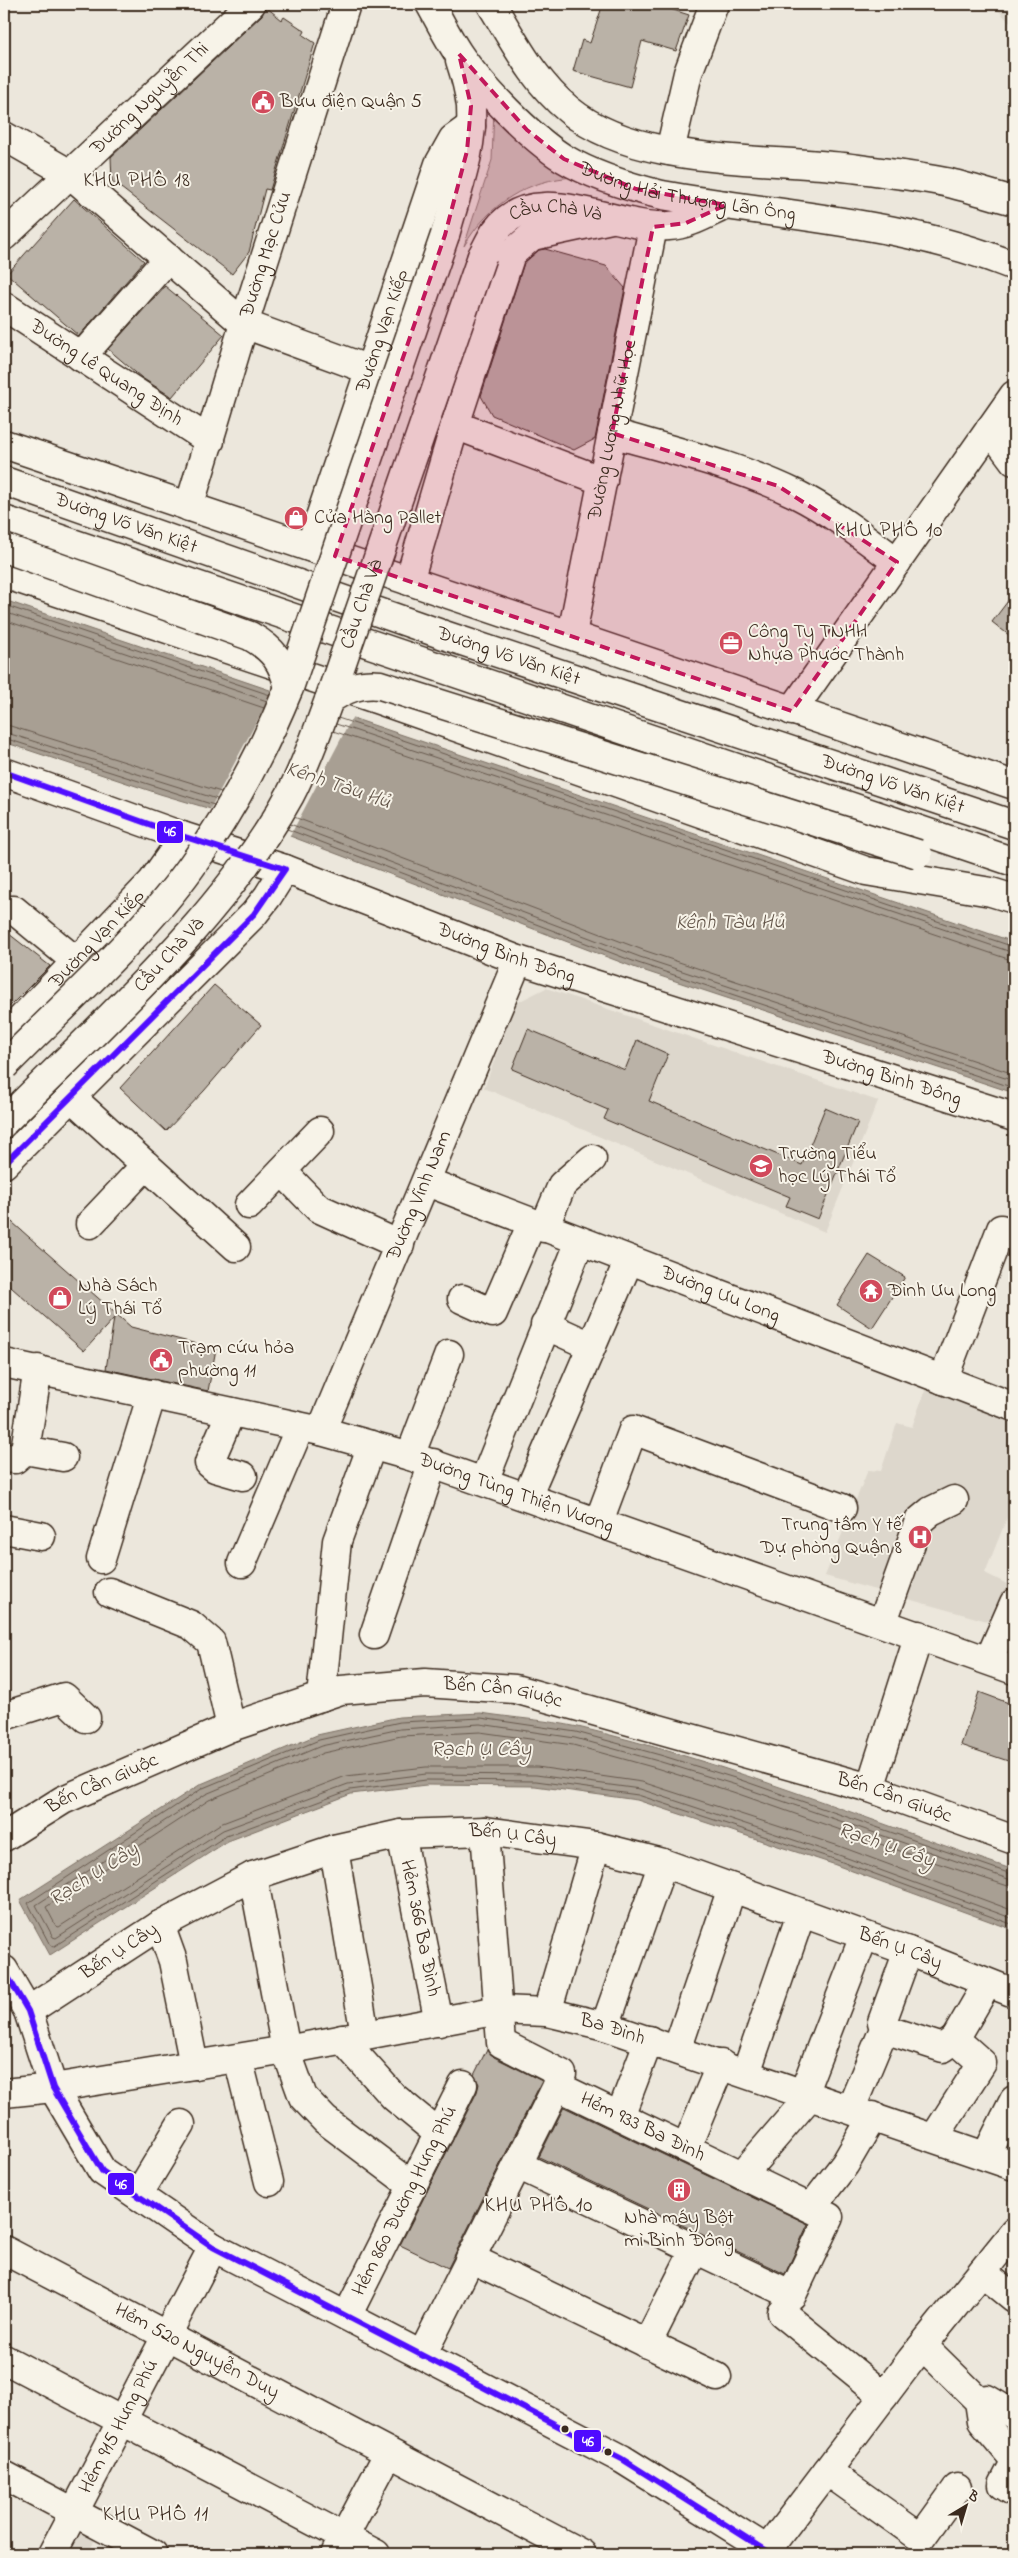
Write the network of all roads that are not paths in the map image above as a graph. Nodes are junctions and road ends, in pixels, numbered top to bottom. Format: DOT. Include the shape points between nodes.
graph roads {
  1 [pos="251,4"];
  2 [pos="346,4"];
  3 [pos="430,4"];
  4 [pos="491,4"];
  5 [pos="714,4"];
  6 [pos="458,54"];
  7 [pos="471,126"];
  8 [pos="4,136"];
  9 [pos="670,151"];
  10 [pos="70,174"];
  11 [pos="1014,201"];
  12 [pos="726,205"];
  13 [pos="611,219"];
  14 [pos="653,226"];
  15 [pos="4,236"];
  16 [pos="168,258"];
  17 [pos="1014,266"];
  18 [pos="4,306"];
  19 [pos="244,324"];
  20 [pos="81,357"];
  21 [pos="370,370"];
  22 [pos="1014,395"];
  23 [pos="455,425"];
  24 [pos="990,429"];
  25 [pos="612,433"];
  26 [pos="210,441"];
  27 [pos="4,444"];
  28 [pos="1014,461"];
  29 [pos="4,481"];
  30 [pos="603,481"];
  31 [pos="189,507"];
  32 [pos="4,520"];
  33 [pos="310,547"];
  34 [pos="4,548"];
  35 [pos="897,562"];
  36 [pos="4,574"];
  37 [pos="409,581"];
  38 [pos="572,634"];
  39 [pos="289,688"];
  40 [pos="329,700"];
  41 [pos="792,711"];
  42 [pos="4,772"];
  43 [pos="1014,785"];
  44 [pos="1014,825"];
  45 [pos="182,836"];
  46 [pos="1014,862"];
  47 [pos="285,869"];
  48 [pos="1003,895"];
  49 [pos="4,910"];
  50 [pos="518,960"];
  51 [pos="77,962"];
  52 [pos="4,1037"];
  53 [pos="4,1066"];
  54 [pos="71,1097"];
  55 [pos="1014,1117"];
  56 [pos="4,1122"];
  57 [pos="320,1131"];
  58 [pos="592,1159"];
  59 [pos="4,1164"];
  60 [pos="146,1165"];
  61 [pos="282,1171"];
  62 [pos="427,1182"];
  63 [pos="249,1205"];
  64 [pos="90,1224"];
  65 [pos="538,1225"];
  66 [pos="1001,1229"];
  67 [pos="580,1241"];
  68 [pos="400,1245"];
  69 [pos="236,1247"];
  70 [pos="629,1260"];
  71 [pos="462,1299"];
  72 [pos="545,1325"];
  73 [pos="591,1346"];
  74 [pos="449,1354"];
  75 [pos="4,1363"];
  76 [pos="38,1369"];
  77 [pos="944,1380"];
  78 [pos="152,1394"];
  79 [pos="1014,1407"];
  80 [pos="232,1412"];
  81 [pos="310,1429"];
  82 [pos="372,1446"];
  83 [pos="14,1454"];
  84 [pos="63,1457"];
  85 [pos="421,1460"];
  86 [pos="243,1476"];
  87 [pos="484,1481"];
  88 [pos="527,1496"];
  89 [pos="954,1500"];
  90 [pos="842,1508"];
  91 [pos="599,1522"];
  92 [pos="4,1529"];
  93 [pos="41,1536"];
  94 [pos="101,1559"];
  95 [pos="242,1562"];
  96 [pos="109,1592"];
  97 [pos="1014,1603"];
  98 [pos="882,1621"];
  99 [pos="374,1635"];
  100 [pos="919,1635"];
  101 [pos="989,1660"];
  102 [pos="1014,1670"];
  103 [pos="321,1697"];
  104 [pos="4,1716"];
  105 [pos="86,1718"];
  106 [pos="231,1728"];
  107 [pos="870,1788"];
  108 [pos="485,1831"];
  109 [pos="401,1834"];
  110 [pos="4,1837"];
  111 [pos="1014,1840"];
  112 [pos="596,1846"];
  113 [pos="334,1850"];
  114 [pos="663,1863"];
  115 [pos="253,1876"];
  116 [pos="732,1888"];
  117 [pos="801,1914"];
  118 [pos="160,1925"];
  119 [pos="864,1936"];
  120 [pos="908,1951"];
  121 [pos="4,1970"];
  122 [pos="987,1984"];
  123 [pos="1014,1993"];
  124 [pos="499,2010"];
  125 [pos="28,2011"];
  126 [pos="547,2012"];
  127 [pos="439,2022"];
  128 [pos="605,2026"];
  129 [pos="884,2029"];
  130 [pos="353,2037"];
  131 [pos="955,2039"];
  132 [pos="648,2040"];
  133 [pos="286,2050"];
  134 [pos="677,2050"];
  135 [pos="238,2058"];
  136 [pos="721,2064"];
  137 [pos="194,2065"];
  138 [pos="746,2073"];
  139 [pos="463,2085"];
  140 [pos="557,2086"];
  141 [pos="53,2088"];
  142 [pos="4,2093"];
  143 [pos="807,2095"];
  144 [pos="1014,2100"];
  145 [pos="862,2112"];
  146 [pos="620,2116"];
  147 [pos="181,2124"];
  148 [pos="439,2134"];
  149 [pos="934,2138"];
  150 [pos="686,2148"];
  151 [pos="986,2156"];
  152 [pos="518,2164"];
  153 [pos="1014,2166"];
  154 [pos="742,2175"];
  155 [pos="269,2182"];
  156 [pos="413,2186"];
  157 [pos="138,2195"];
  158 [pos="820,2212"];
  159 [pos="1014,2232"];
  160 [pos="213,2247"];
  161 [pos="695,2249"];
  162 [pos="4,2250"];
  163 [pos="470,2258"];
  164 [pos="982,2272"];
  165 [pos="1014,2298"];
  166 [pos="782,2314"];
  167 [pos="348,2316"];
  168 [pos="168,2335"];
  169 [pos="647,2344"];
  170 [pos="923,2346"];
  171 [pos="422,2355"];
  172 [pos="4,2358"];
  173 [pos="717,2377"];
  174 [pos="884,2396"];
  175 [pos="979,2401"];
  176 [pos="1014,2414"];
  177 [pos="121,2419"];
  178 [pos="388,2454"];
  179 [pos="1014,2458"];
  180 [pos="1014,2464"];
  181 [pos="827,2471"];
  182 [pos="4,2475"];
  183 [pos="957,2488"];
  184 [pos="1014,2492"];
  185 [pos="75,2512"];
  186 [pos="339,2546"];
  187 [pos="147,2553"];
  188 [pos="768,2553"];
  189 [pos="52,2554"];
  190 [pos="376,2554"];
  191 [pos="582,2554"];
  1 -- 10 [label="main road, Đường Nguyễn Thi"];
  2 -- 19 [label="main road, Đường Mạc Cửu"];
  3 -- 6 [label="main road, Đường Hải Thượng Lãn Ông"];
  4 -- 9 [label="main road, Đường Hải Thượng Lãn Ông" via="529,66 570,111 594,127 621,138"];
  5 -- 9 [label="main road" via="688,73"];
  6 -- 7 [label="main road, Cầu Chà Và" via="468,89"];
  6 -- 12 [label="main road, Đường Hải Thượng Lãn Ông" via="527,130 564,158 636,189"];
  7 -- 21 [label="main road, Đường Vạn Kiếp" via="453,139 439,164"];
  7 -- 39 [label="main road, Cầu Chà Và, bridge" via="445,235"];
  8 -- 10 [label="main road"];
  9 -- 11 [label="main road, Đường Hải Thượng Lãn Ông" via="849,168 946,182"];
  10 -- 15 [label="main road, Đường Nguyễn Thi"];
  10 -- 16 [label="main road"];
  12 -- 14 [label="main road, Cầu Chà Và" via="686,223"];
  12 -- 17 [label="main road, Đường Hải Thượng Lãn Ông" via="891,230 947,242"];
  13 -- 14 [label="main road, Cầu Chà Và"];
  13 -- 23 [label="main road" via="532,236 511,254"];
  13 -- 40 [label="main road, Cầu Chà Và, bridge" via="538,206 505,221 495,232 482,256"];
  14 -- 25 [label="main road, Đường Lương Nhữ Học"];
  16 -- 19 [label="main road"];
  16 -- 20 [label="main road"];
  18 -- 20 [label="main road, Đường Lê Quang Định"];
  19 -- 21 [label="main road"];
  19 -- 26 [label="main road, Đường Mạc Cửu"];
  20 -- 26 [label="main road, Đường Lê Quang Định"];
  21 -- 33 [label="main road, Đường Vạn Kiếp"];
  22 -- 24 [label="main road"];
  23 -- 30 [label="main road"];
  23 -- 37 [label="main road"];
  24 -- 28 [label="main road"];
  24 -- 35 [label="main road"];
  25 -- 30 [label="main road, Đường Lương Nhữ Học"];
  25 -- 35 [label="main road" via="743,473 796,495 839,520"];
  26 -- 31 [label="main road, Đường Mạc Cửu"];
  27 -- 31 [label="main road, Đường Võ Văn Kiệt"];
  29 -- 44 [label="main road, Đường Võ Văn Kiệt" via="444,635"];
  30 -- 38 [label="main road, Đường Lương Nhữ Học"];
  31 -- 33 [label="main road, Đường Võ Văn Kiệt"];
  32 -- 46 [label="main road, Đường Võ Văn Kiệt"];
  33 -- 37 [label="main road, Đường Võ Văn Kiệt"];
  34 -- 39 [label="main road, bridge" via="250,636 273,651"];
  35 -- 41 [label="main road"];
  36 -- 48 [label="main road" via="379,700 866,871"];
  37 -- 38 [label="main road, Đường Võ Văn Kiệt"];
  38 -- 41 [label="main road, Đường Võ Văn Kiệt"];
  39 -- 53 [label="main road, Cầu Chà Và, bridge" via="258,757 191,868 136,932"];
  40 -- 48 [label="main road, bridge" via="356,686 380,685 918,854"];
  40 -- 56 [label="main road, Cầu Chà Và, bridge" via="290,795 238,874 166,958"];
  41 -- 43 [label="main road, Đường Võ Văn Kiệt"];
  42 -- 45 [label="main road, Đường Bình Đông"];
  45 -- 47 [label="main road, Đường Bình Đông"];
  45 -- 51 [label="main road, Đường Vạn Kiếp" via="152,882"];
  47 -- 50 [label="main road, Đường Bình Đông"];
  47 -- 54 [label="main road" via="254,914"];
  49 -- 51 [label="main road" via="14,910"];
  50 -- 55 [label="main road, Đường Bình Đông"];
  50 -- 62 [label="main road, Đường Vĩnh Nam"];
  51 -- 52 [label="main road, Đường Vạn Kiếp"];
  54 -- 59 [label="main road"];
  54 -- 60 [label="main road"];
  57 -- 61 [label="main road"];
  58 -- 65 [label="main road" via="562,1185"];
  60 -- 64 [label="main road"];
  60 -- 69 [label="main road"];
  61 -- 63 [label="main road"];
  61 -- 68 [label="main road" via="318,1208"];
  62 -- 65 [label="main road, Đường Ưu Long"];
  62 -- 68 [label="main road, Đường Vĩnh Nam"];
  65 -- 67 [label="main road, Đường Ưu Long"];
  65 -- 71 [label="main road" via="493,1313"];
  66 -- 77 [label="main road"];
  67 -- 70 [label="main road, Đường Ưu Long"];
  67 -- 72 [label="main road"];
  68 -- 81 [label="main road, Đường Vĩnh Nam"];
  70 -- 73 [label="main road"];
  70 -- 77 [label="main road, Đường Ưu Long"];
  72 -- 73 [label="main road"];
  72 -- 87 [label="main road"];
  73 -- 88 [label="main road"];
  74 -- 85 [label="main road"];
  75 -- 76 [label="main road, Đường Tùng Thiện Vương"];
  76 -- 78 [label="main road, Đường Tùng Thiện Vương"];
  76 -- 83 [label="main road"];
  77 -- 79 [label="main road, Đường Ưu Long"];
  78 -- 80 [label="main road, Đường Tùng Thiện Vương"];
  78 -- 94 [label="main road"];
  80 -- 81 [label="main road, Đường Tùng Thiện Vương"];
  80 -- 86 [label="main road" via="210,1463 215,1468"];
  81 -- 82 [label="main road, Đường Tùng Thiện Vương"];
  81 -- 95 [label="main road, Đường Vĩnh Nam"];
  82 -- 85 [label="main road, Đường Tùng Thiện Vương"];
  82 -- 103 [label="main road" via="336,1541"];
  83 -- 84 [label="main road"];
  85 -- 87 [label="main road, Đường Tùng Thiện Vương"];
  85 -- 99 [label="main road"];
  87 -- 88 [label="main road, Đường Tùng Thiện Vương"];
  88 -- 91 [label="main road, Đường Tùng Thiện Vương"];
  89 -- 98 [label="main road" via="919,1521"];
  90 -- 91 [label="main road" via="633,1430"];
  91 -- 98 [label="main road, Đường Tùng Thiện Vương"];
  92 -- 93 [label="main road"];
  96 -- 106 [label="main road" via="191,1625 221,1642"];
  97 -- 101 [label="main road"];
  98 -- 100 [label="main road, Đường Tùng Thiện Vương"];
  100 -- 101 [label="main road, Đường Tùng Thiện Vương"];
  100 -- 107 [label="main road"];
  101 -- 102 [label="main road, Đường Tùng Thiện Vương"];
  103 -- 106 [label="main road, Bến Cần Giuộc"];
  103 -- 107 [label="main road, Bến Cần Giuộc" via="341,1690 425,1683 515,1689"];
  104 -- 105 [label="main road" via="64,1697"];
  106 -- 110 [label="main road, Bến Cần Giuộc" via="63,1800"];
  107 -- 111 [label="main road, Bến Cần Giuộc"];
  108 -- 109 [label="main road, Bến Ụ Cây"];
  108 -- 112 [label="main road, Bến Ụ Cây"];
  108 -- 124 [label="main road"];
  109 -- 113 [label="main road, Bến Ụ Cây"];
  109 -- 127 [label="main road, Hẻm 366 Ba Đình"];
  112 -- 114 [label="main road, Bến Ụ Cây"];
  112 -- 126 [label="main road"];
  113 -- 115 [label="main road, Bến Ụ Cây"];
  113 -- 130 [label="main road"];
  114 -- 116 [label="main road, Bến Ụ Cây"];
  114 -- 128 [label="main road"];
  115 -- 118 [label="main road, Bến Ụ Cây"];
  115 -- 133 [label="main road"];
  116 -- 117 [label="main road, Bến Ụ Cây"];
  116 -- 134 [label="main road"];
  117 -- 119 [label="main road, Bến Ụ Cây"];
  117 -- 138 [label="main road"];
  118 -- 125 [label="main road, Bến Ụ Cây"];
  118 -- 137 [label="main road" via="173,1961"];
  119 -- 120 [label="main road, Bến Ụ Cây"];
  119 -- 143 [label="main road"];
  120 -- 122 [label="main road, Bến Ụ Cây"];
  120 -- 129 [label="main road" via="882,2022"];
  121 -- 125 [label="main road"];
  122 -- 123 [label="main road, Bến Ụ Cây"];
  122 -- 131 [label="main road"];
  124 -- 126 [label="main road, Ba Đình"];
  124 -- 127 [label="main road, Ba Đình"];
  124 -- 140 [label="main road, Hẻm 933 Ba Đình" via="501,2042 562,2074"];
  125 -- 141 [label="main road"];
  126 -- 128 [label="main road, Ba Đình"];
  127 -- 130 [label="main road, Ba Đình"];
  128 -- 132 [label="main road, Ba Đình"];
  129 -- 131 [label="main road" via="943,2048"];
  129 -- 145 [label="main road"];
  130 -- 133 [label="main road, Ba Đình"];
  130 -- 148 [label="main road" via="394,2097"];
  131 -- 149 [label="main road" via="982,2063"];
  132 -- 134 [label="main road, Ba Đình"];
  132 -- 146 [label="main road"];
  133 -- 135 [label="main road, Ba Đình"];
  133 -- 156 [label="main road" via="303,2097 325,2120"];
  134 -- 136 [label="main road, Ba Đình"];
  135 -- 137 [label="main road, Ba Đình"];
  135 -- 155 [label="main road"];
  136 -- 138 [label="main road, Ba Đình"];
  136 -- 150 [label="main road"];
  137 -- 141 [label="main road, Ba Đình"];
  138 -- 143 [label="main road, Ba Đình"];
  139 -- 148 [label="main road, Hẻm 860 Đường Hưng Phú"];
  140 -- 146 [label="main road, Hẻm 933 Ba Đình"];
  140 -- 152 [label="main road"];
  141 -- 142 [label="main road"];
  141 -- 157 [label="main road" via="102,2171"];
  143 -- 145 [label="main road, Ba Đình"];
  143 -- 154 [label="main road"];
  144 -- 151 [label="main road"];
  145 -- 149 [label="main road, Ba Đình"];
  145 -- 158 [label="main road" via="845,2164"];
  146 -- 150 [label="main road, Hẻm 933 Ba Đình"];
  147 -- 157 [label="main road"];
  148 -- 156 [label="main road, Hẻm 860 Đường Hưng Phú"];
  149 -- 151 [label="main road, Ba Đình"];
  150 -- 154 [label="main road, Hẻm 933 Ba Đình"];
  151 -- 153 [label="main road, Ba Đình"];
  152 -- 161 [label="main road"];
  152 -- 163 [label="main road"];
  154 -- 158 [label="main road, Hẻm 933 Ba Đình"];
  156 -- 167 [label="main road, Hẻm 860 Đường Hưng Phú"];
  157 -- 160 [label="main road"];
  158 -- 161 [label="main road" via="792,2295"];
  159 -- 164 [label="main road"];
  160 -- 167 [label="main road"];
  160 -- 168 [label="main road, Hẻm 915 Hưng Phú"];
  161 -- 169 [label="main road"];
  162 -- 168 [label="main road, Hẻm 520 Nguyễn Duy"];
  163 -- 169 [label="main road"];
  163 -- 171 [label="main road"];
  164 -- 165 [label="main road"];
  164 -- 170 [label="main road"];
  166 -- 174 [label="main road"];
  167 -- 171 [label="main road"];
  168 -- 177 [label="main road, Hẻm 915 Hưng Phú"];
  168 -- 178 [label="main road, Hẻm 520 Nguyễn Duy"];
  169 -- 173 [label="main road"];
  170 -- 174 [label="main road"];
  170 -- 175 [label="main road"];
  171 -- 188 [label="main road" via="622,2459"];
  172 -- 177 [label="main road"];
  174 -- 181 [label="main road"];
  175 -- 176 [label="main road" via="987,2399"];
  175 -- 179 [label="main road" via="982,2421"];
  177 -- 185 [label="main road, Hẻm 915 Hưng Phú"];
  177 -- 186 [label="main road"];
  178 -- 186 [label="main road"];
  178 -- 191 [label="main road, Hẻm 520 Nguyễn Duy"];
  180 -- 184 [label="main road" via="1003,2485"];
  181 -- 183 [label="main road" via="921,2538"];
  181 -- 188 [label="main road"];
  182 -- 185 [label="main road"];
  185 -- 187 [label="main road"];
  185 -- 189 [label="main road, Hẻm 915 Hưng Phú"];
  186 -- 190 [label="main road"];
}
